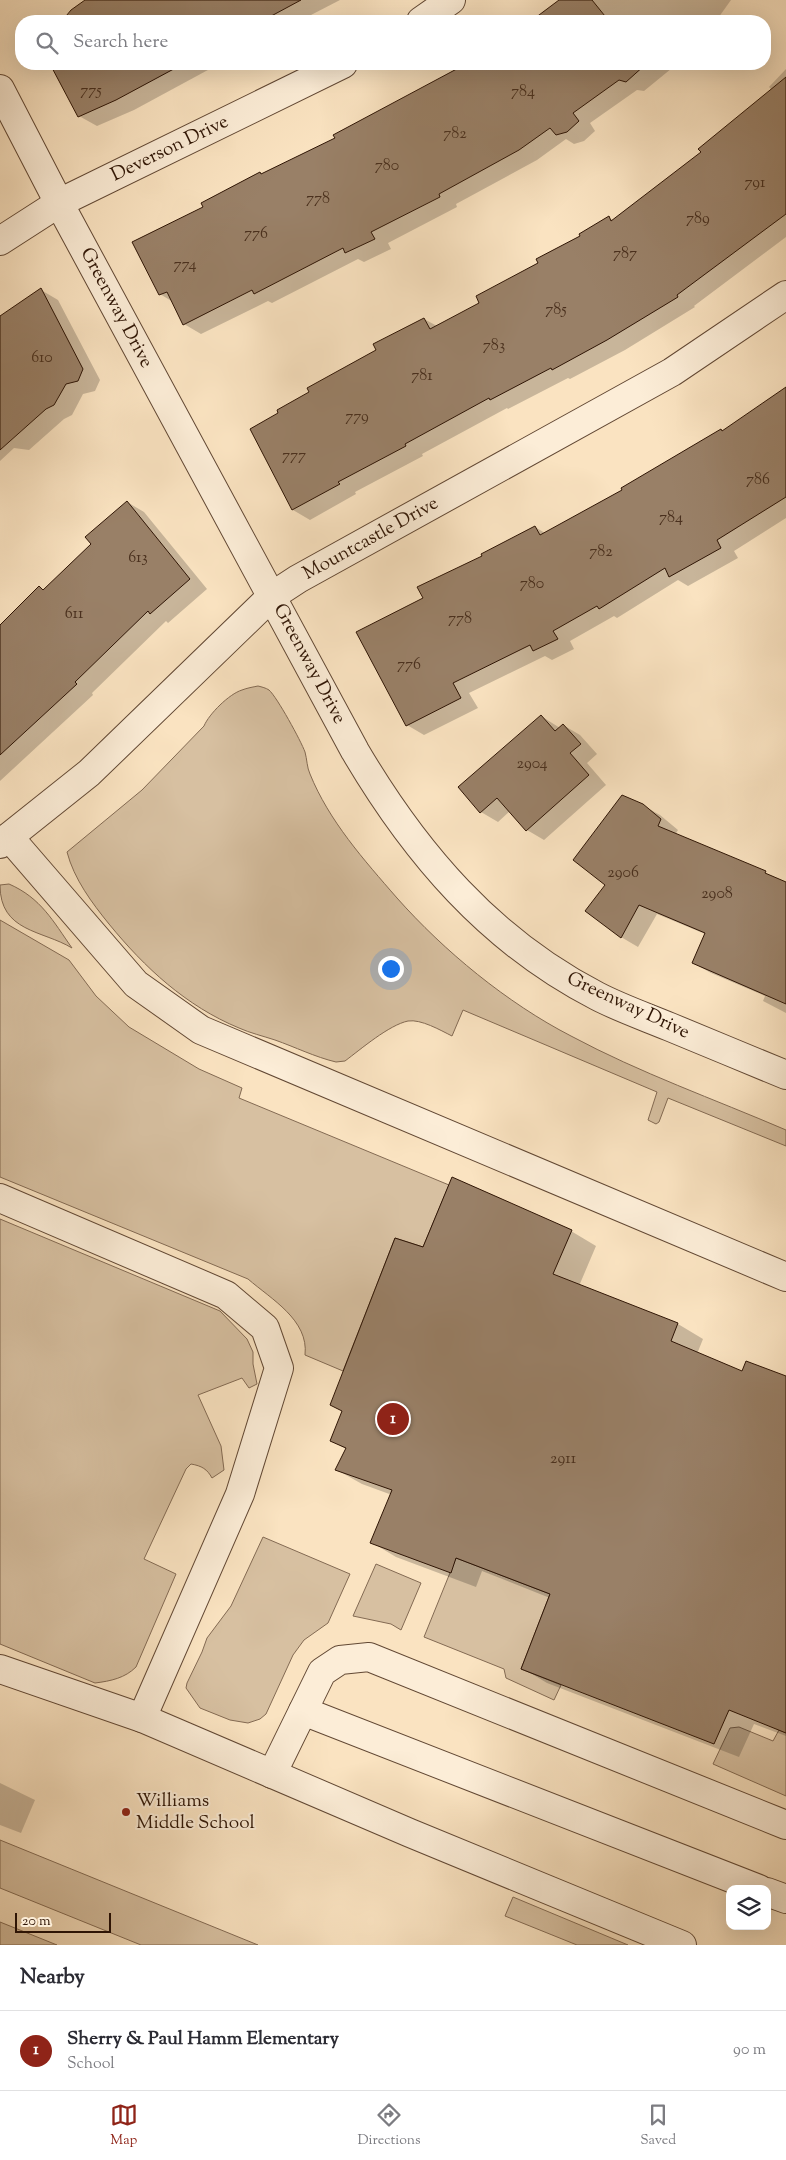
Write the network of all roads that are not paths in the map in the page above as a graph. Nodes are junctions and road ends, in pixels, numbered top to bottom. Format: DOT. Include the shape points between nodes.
graph roads {
  1 [pos="451,0"];
  2 [pos="430,15"];
  3 [pos="331,70"];
  4 [pos="0,89"];
  5 [pos="59,203"];
  6 [pos="0,240"];
  7 [pos="786,295"];
  8 [pos="272,596"];
  9 [pos="5,840"];
  10 [pos="786,1075"];
  11 [pos="0,1198"];
  12 [pos="786,1277"];
  13 [pos="0,1669"];
  14 [pos="303,1711"];
  15 [pos="142,1718"];
  16 [pos="272,1774"];
  17 [pos="786,1825"];
  18 [pos="749,1885"];
  19 [pos="771,1893"];
  20 [pos="786,1899"];
  21 [pos="682,1945"];
  1 -- 2 [label="street"];
  3 -- 5 [label="street, Deverson Drive"];
  4 -- 5 [label="street, Greenway Drive"];
  5 -- 6 [label="street, Deverson Drive"];
  5 -- 8 [label="street, Greenway Drive"];
  7 -- 8 [label="street, Mountcastle Drive" via="672,372"];
  8 -- 9 [label="street, Mountcastle Drive" via="89,773"];
  8 -- 10 [label="street, Greenway Drive" via="377,787 424,854 477,911 539,960 598,996"];
  9 -- 12 [label="street" via="136,984 201,1030"];
  11 -- 15 [label="street" via="226,1295 265,1328 279,1368 240,1494"];
  13 -- 15 [label="street"];
  14 -- 16 [label="street"];
  14 -- 17 [label="street" via="322,1672 340,1660 369,1657"];
  14 -- 18 [label="street"];
  15 -- 16 [label="street"];
  16 -- 21 [label="street"];
  19 -- 20 [label="street"];
}
